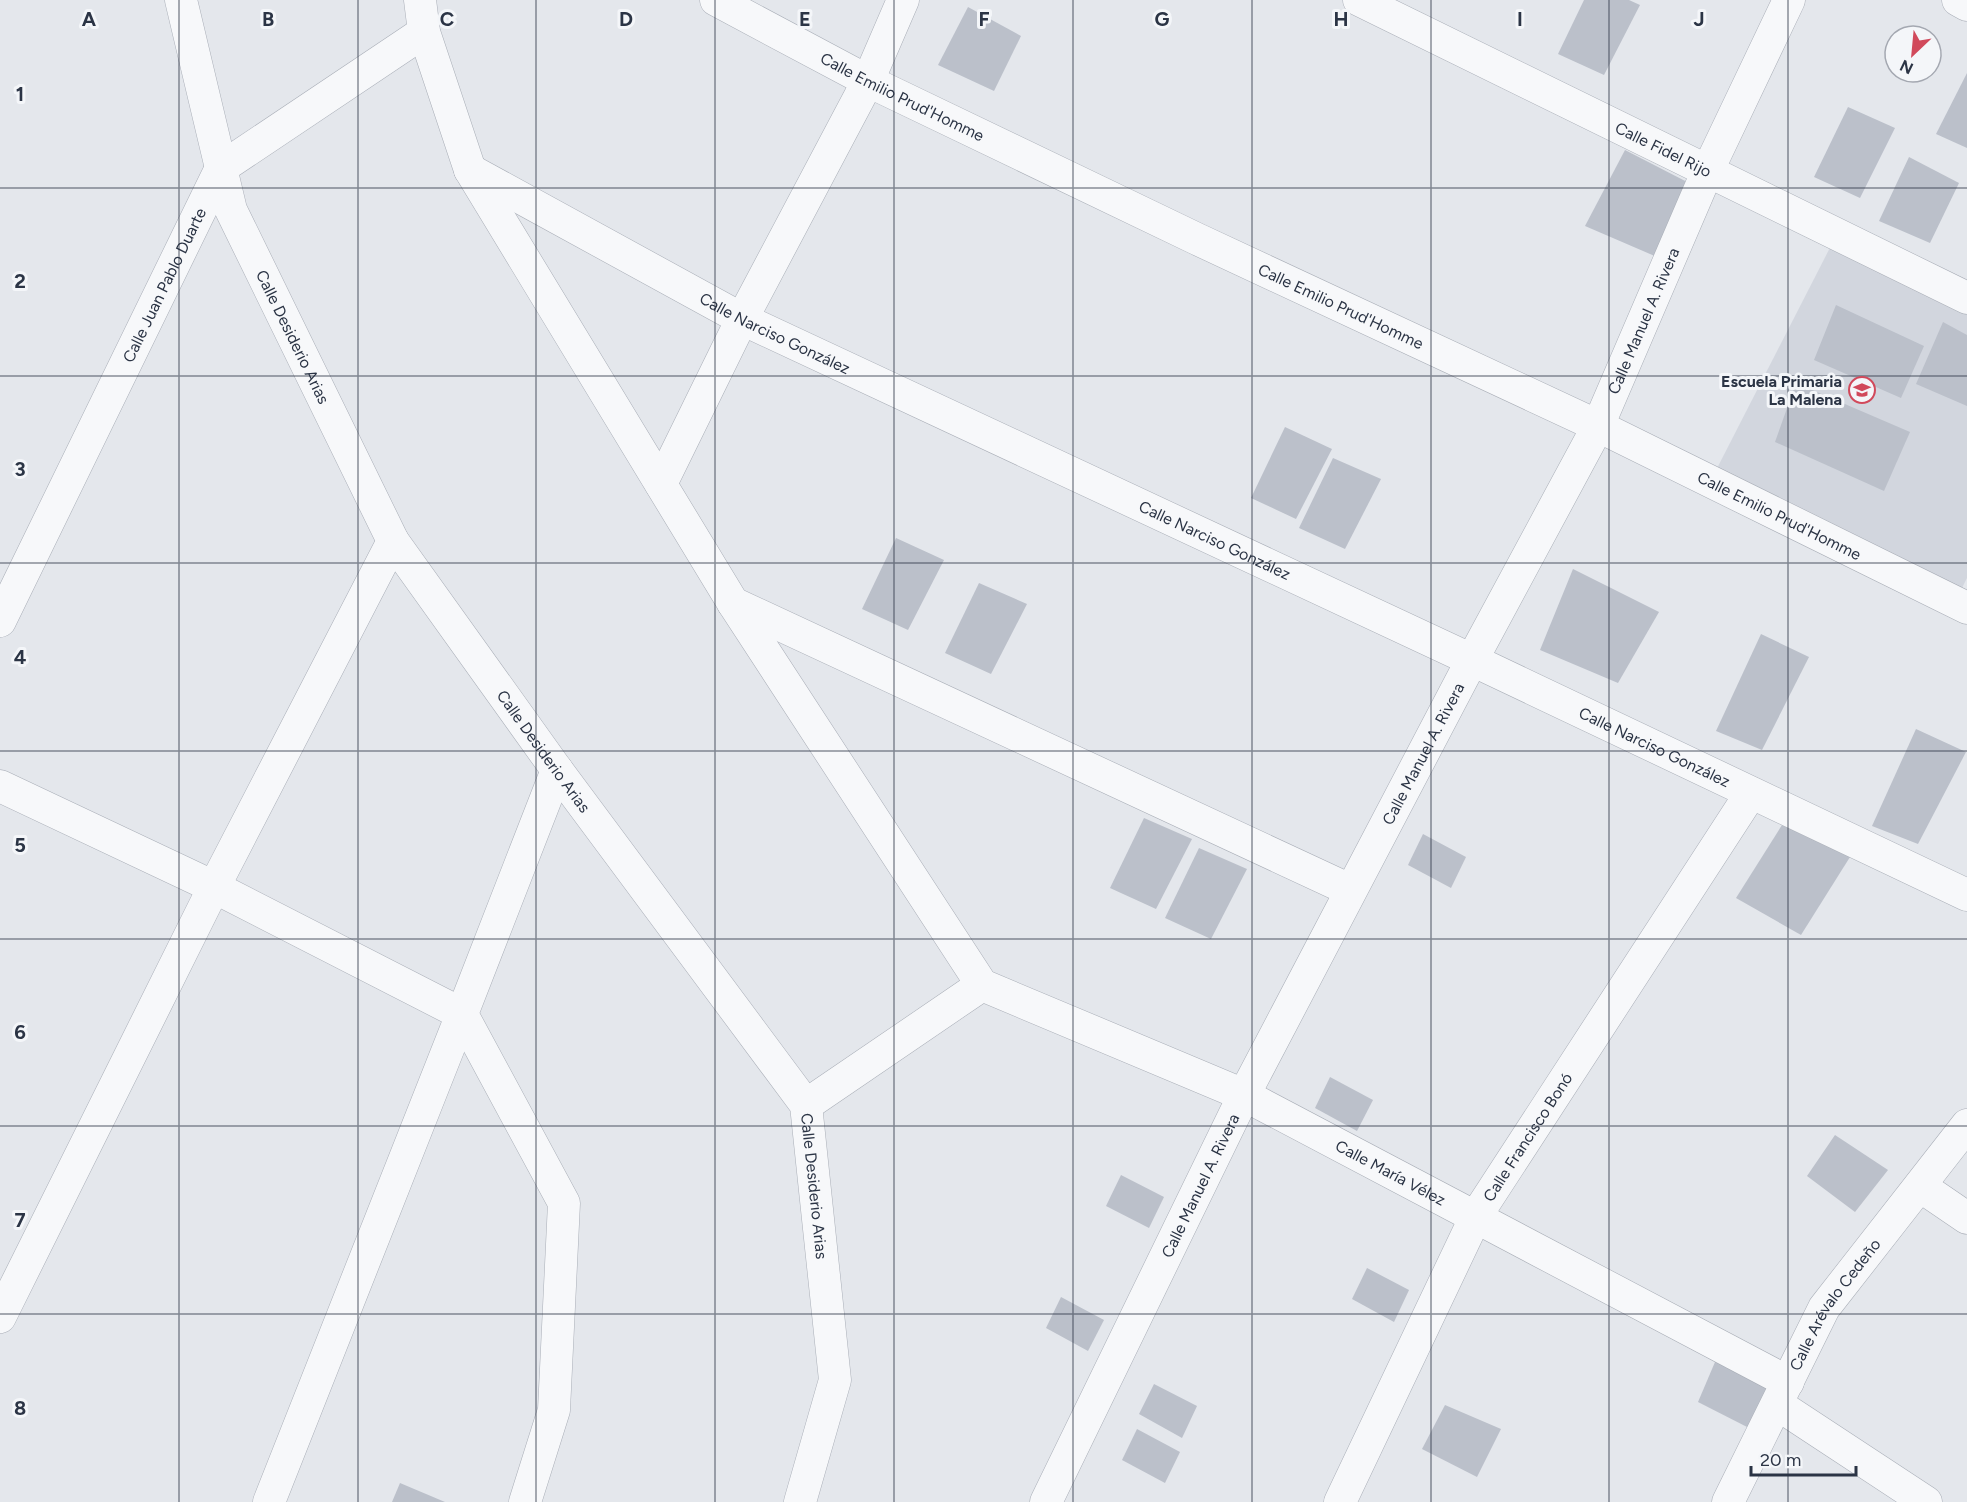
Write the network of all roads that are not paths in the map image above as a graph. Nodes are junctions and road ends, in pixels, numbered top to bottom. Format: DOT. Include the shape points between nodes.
graph roads {
  1 [pos="181,0"];
  2 [pos="420,0"];
  3 [pos="716,0"];
  4 [pos="903,0"];
  5 [pos="1359,0"];
  6 [pos="1789,0"];
  7 [pos="1958,0"];
  8 [pos="1967,5"];
  9 [pos="424,32"];
  10 [pos="868,81"];
  11 [pos="221,168"];
  12 [pos="470,170"];
  13 [pos="1708,170"];
  14 [pos="1967,298"];
  15 [pos="742,319"];
  16 [pos="1598,426"];
  17 [pos="661,484"];
  18 [pos="393,541"];
  19 [pos="733,603"];
  20 [pos="1967,608"];
  21 [pos="0,621"];
  22 [pos="1472,660"];
  23 [pos="557,770"];
  24 [pos="0,786"];
  25 [pos="1751,793"];
  26 [pos="214,887"];
  27 [pos="1350,890"];
  28 [pos="1967,895"];
  29 [pos="982,985"];
  30 [pos="462,1014"];
  31 [pos="1244,1095"];
  32 [pos="806,1105"];
  33 [pos="1967,1125"];
  34 [pos="1920,1186"];
  35 [pos="1476,1216"];
  36 [pos="1967,1218"];
  37 [pos="0,1317"];
  38 [pos="1782,1393"];
  39 [pos="269,1502"];
  40 [pos="525,1502"];
  41 [pos="800,1502"];
  42 [pos="1046,1502"];
  43 [pos="1340,1502"];
  44 [pos="1728,1502"];
  45 [pos="1926,1502"];
  1 -- 11 [label="street, Calle Desiderio Arias"];
  2 -- 9 [label="street"];
  3 -- 10 [label="street, Calle Emilio Prud'Homme"];
  4 -- 10 [label="street"];
  5 -- 13 [label="street, Calle Fidel Rijo"];
  6 -- 13 [label="street, Calle Manuel A. Rivera"];
  7 -- 8 [label="street"];
  9 -- 11 [label="street"];
  9 -- 12 [label="street"];
  10 -- 15 [label="street"];
  10 -- 16 [label="street, Calle Emilio Prud'Homme"];
  11 -- 18 [label="street, Calle Desiderio Arias" via="231,210"];
  11 -- 21 [label="street, Calle Juan Pablo Duarte"];
  12 -- 15 [label="street, Calle Narciso González"];
  12 -- 17 [label="street"];
  13 -- 14 [label="street, Calle Fidel Rijo"];
  13 -- 16 [label="street, Calle Manuel A. Rivera"];
  15 -- 17 [label="street"];
  15 -- 22 [label="street, Calle Narciso González"];
  16 -- 20 [label="street, Calle Emilio Prud'Homme"];
  16 -- 22 [label="street, Calle Manuel A. Rivera"];
  17 -- 19 [label="street"];
  18 -- 23 [label="street, Calle Desiderio Arias"];
  18 -- 26 [label="street"];
  19 -- 27 [label="street"];
  19 -- 29 [label="street"];
  22 -- 25 [label="street, Calle Narciso González"];
  22 -- 27 [label="street, Calle Manuel A. Rivera"];
  23 -- 30 [label="street"];
  23 -- 32 [label="street, Calle Desiderio Arias"];
  24 -- 26 [label="street"];
  25 -- 28 [label="street, Calle Narciso González"];
  25 -- 35 [label="street, Calle Francisco Bonó"];
  26 -- 30 [label="street"];
  26 -- 37 [label="street"];
  27 -- 31 [label="street, Calle Manuel A. Rivera"];
  29 -- 31 [label="street, Calle María Vélez"];
  29 -- 32 [label="street"];
  30 -- 39 [label="street"];
  30 -- 40 [label="street" via="564,1203 554,1410"];
  31 -- 35 [label="street, Calle María Vélez"];
  31 -- 42 [label="street, Calle Manuel A. Rivera"];
  32 -- 41 [label="street, Calle Desiderio Arias" via="835,1380"];
  33 -- 34 [label="street, Calle Arévalo Cedeño"];
  34 -- 36 [label="street"];
  34 -- 38 [label="street, Calle Arévalo Cedeño" via="1824,1308"];
  35 -- 38 [label="street, Calle María Vélez"];
  35 -- 43 [label="street, Calle Francisco Bonó"];
  38 -- 44 [label="street, Calle Arévalo Cedeño"];
  38 -- 45 [label="street, Calle María Vélez"];
}
